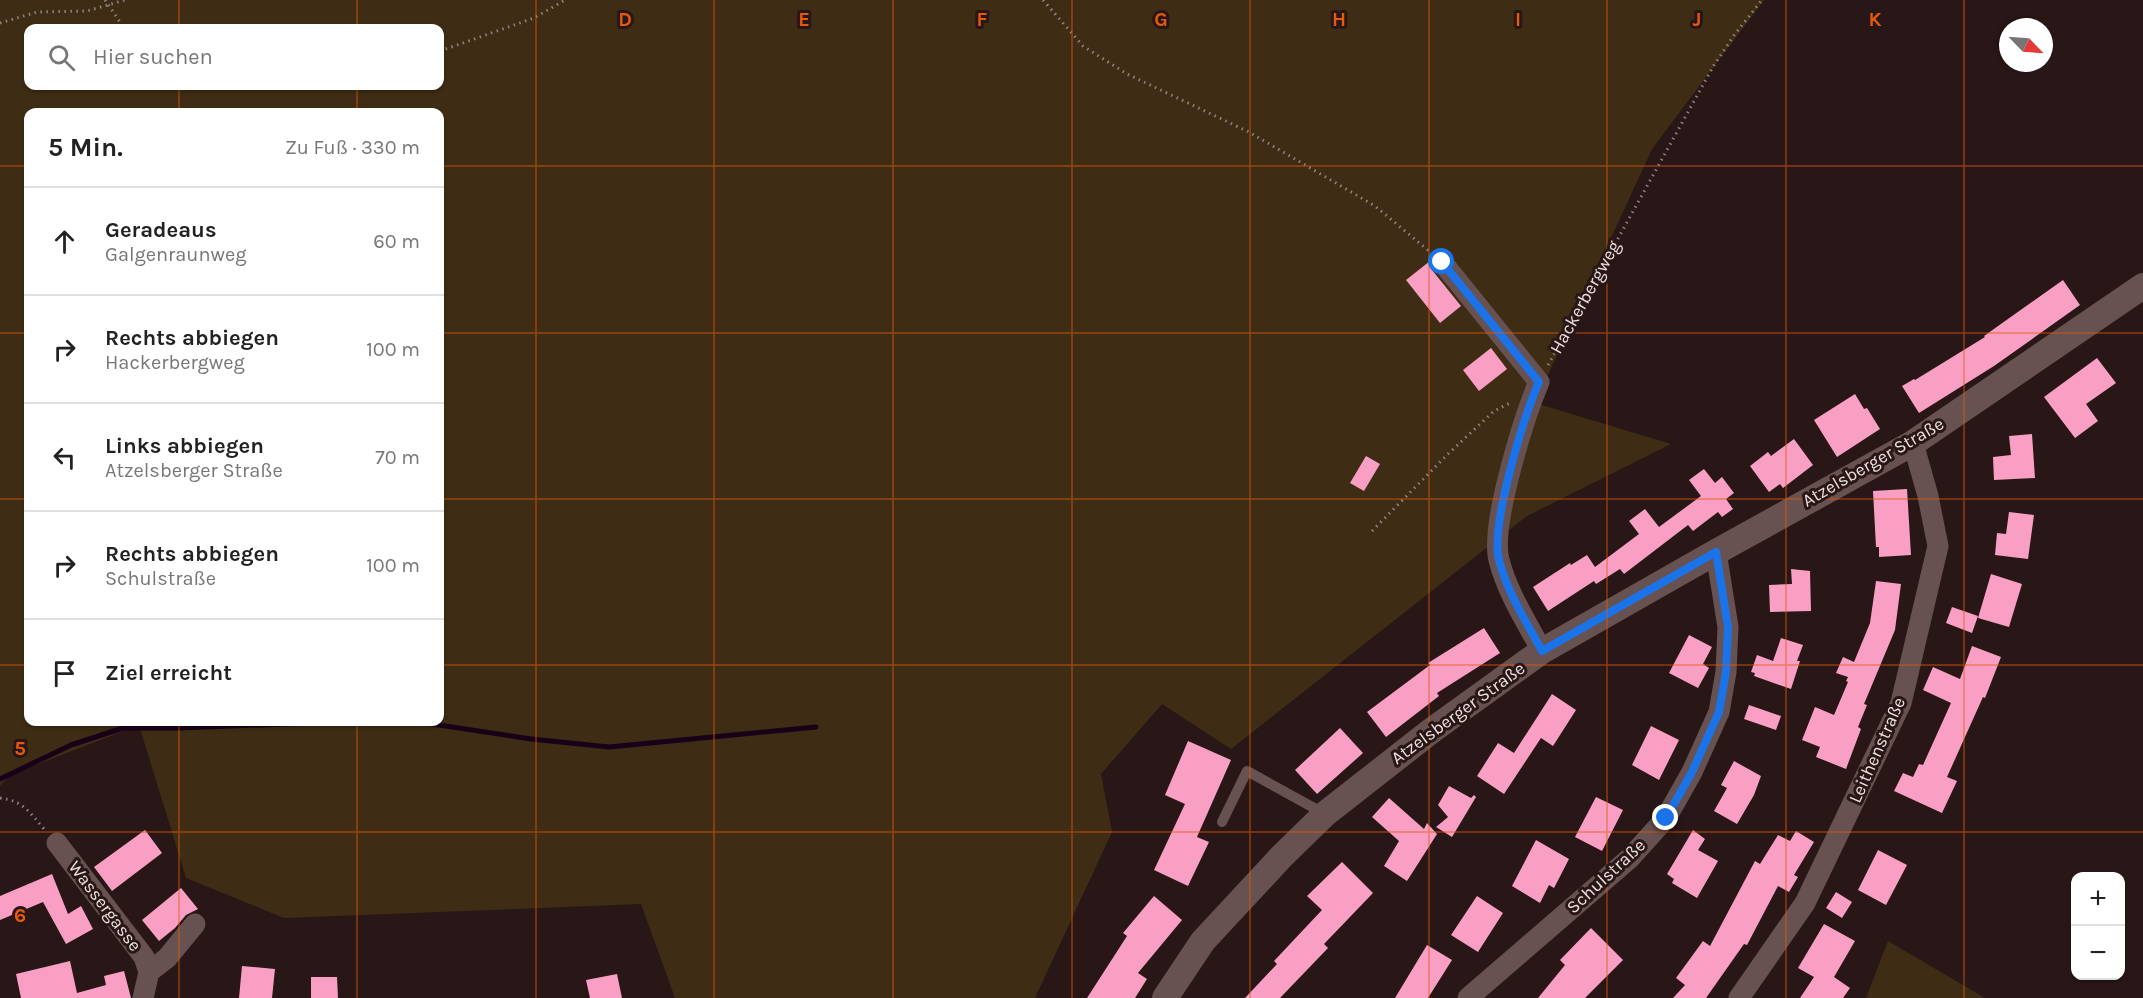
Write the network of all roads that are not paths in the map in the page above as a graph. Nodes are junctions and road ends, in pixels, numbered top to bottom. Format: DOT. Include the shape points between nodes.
graph roads {
  1 [pos="1442,262"];
  2 [pos="2143,286"];
  3 [pos="1913,443"];
  4 [pos="1716,552"];
  5 [pos="1542,651"];
  6 [pos="1325,814"];
  7 [pos="1222,822"];
  8 [pos="57,843"];
  9 [pos="195,924"];
  10 [pos="149,972"];
  11 [pos="143,998"];
  12 [pos="1164,998"];
  13 [pos="1468,998"];
  14 [pos="1739,998"];
  1 -- 5 [label="street" via="1535,390 1509,481 1497,548 1507,583"];
  2 -- 3 [label="street, Atzelsberger Straße"];
  3 -- 4 [label="street, Atzelsberger Straße"];
  3 -- 14 [label="street, Leithenstraße" via="1938,546 1901,703 1805,903"];
  4 -- 5 [label="street, Atzelsberger Straße"];
  4 -- 13 [label="street, Schulstraße" via="1728,627 1726,672 1719,712 1692,772 1666,818 1630,858"];
  5 -- 6 [label="street, Atzelsberger Straße"];
  6 -- 7 [label="lane" via="1246,771"];
  6 -- 12 [label="street, Atzelsberger Straße" via="1203,941"];
  8 -- 10 [label="street, Wassergasse" via="144,957"];
  9 -- 10 [label="street, Wassergasse" via="167,958"];
  10 -- 11 [label="street, Wassergasse"];
}
